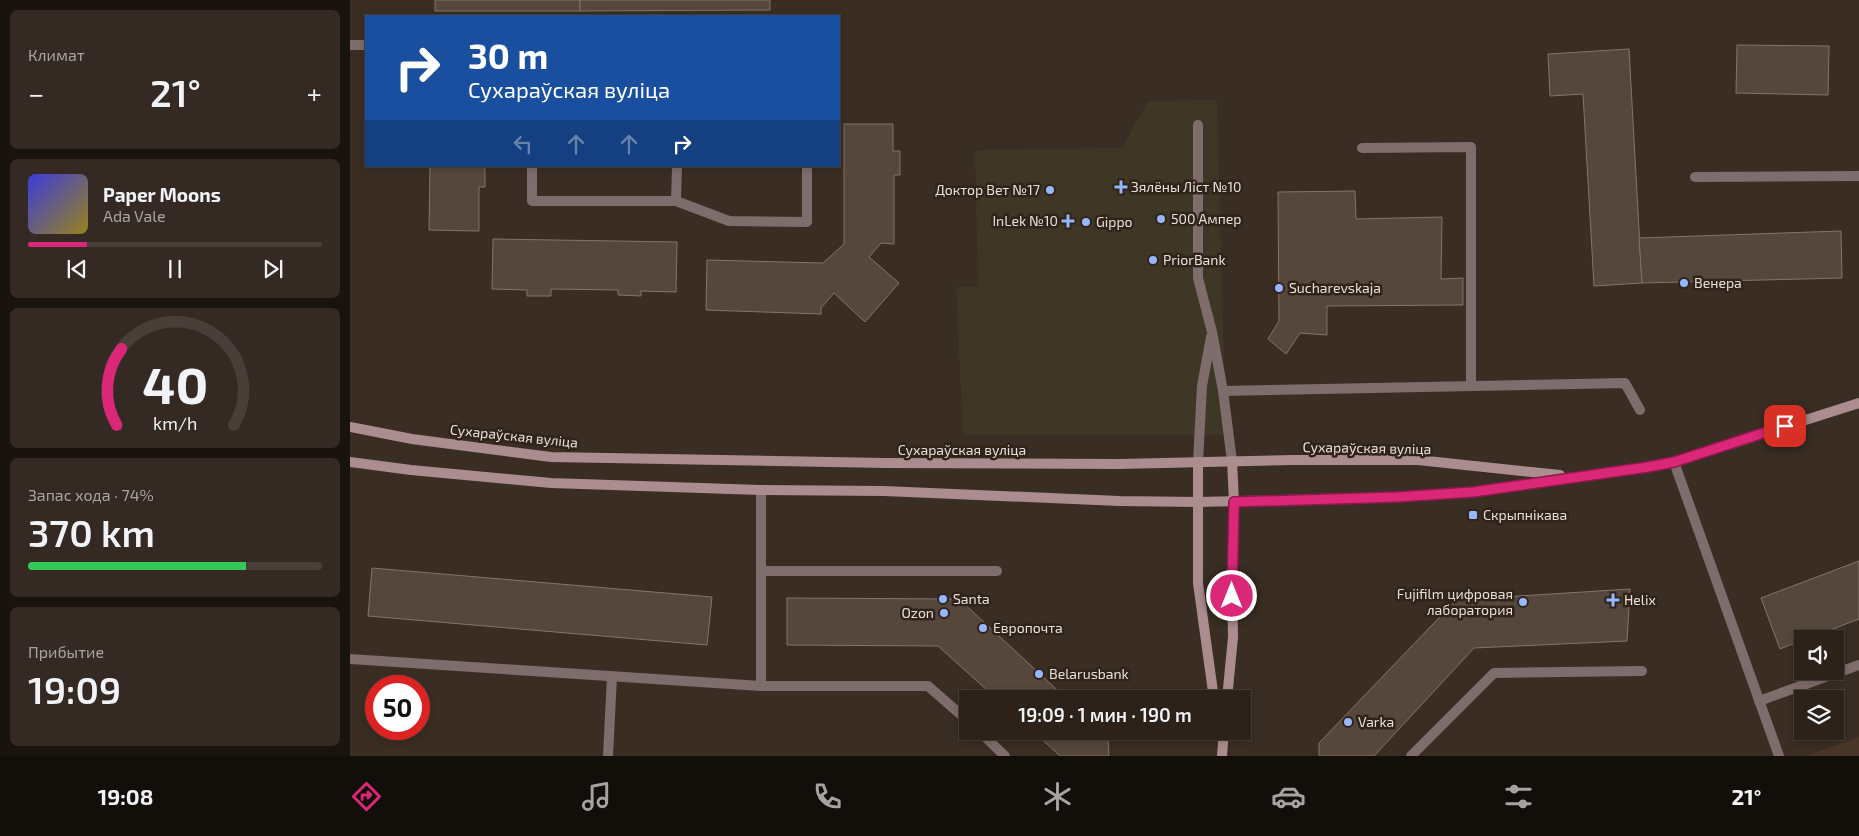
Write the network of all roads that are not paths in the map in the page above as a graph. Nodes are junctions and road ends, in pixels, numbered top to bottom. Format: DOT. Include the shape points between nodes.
graph roads {
  1 [pos="350,45"];
  2 [pos="365,45"];
  3 [pos="1198,125"];
  4 [pos="1362,148"];
  5 [pos="532,167"];
  6 [pos="677,167"];
  7 [pos="807,167"];
  8 [pos="1859,176"];
  9 [pos="1695,177"];
  10 [pos="676,201"];
  11 [pos="1212,332"];
  12 [pos="1471,386"];
  13 [pos="1223,390"];
  14 [pos="1859,403"];
  15 [pos="1640,410"];
  16 [pos="350,428"];
  17 [pos="1232,461"];
  18 [pos="350,462"];
  19 [pos="1198,462"];
  20 [pos="1674,462"];
  21 [pos="1576,476"];
  22 [pos="761,490"];
  23 [pos="1198,502"];
  24 [pos="1234,502"];
  25 [pos="762,571"];
  26 [pos="996,571"];
  27 [pos="350,659"];
  28 [pos="1859,665"];
  29 [pos="1642,672"];
  30 [pos="612,676"];
  31 [pos="761,686"];
  32 [pos="1213,690"];
  33 [pos="1228,690"];
  34 [pos="1760,701"];
  35 [pos="959,713"];
  36 [pos="988,740"];
  37 [pos="1220,740"];
  38 [pos="1223,740"];
  39 [pos="1222,755"];
  40 [pos="608,756"];
  41 [pos="1005,756"];
  42 [pos="1411,756"];
  43 [pos="1779,756"];
  1 -- 2 [label="lane"];
  3 -- 11 [label="lane" via="1198,278"];
  4 -- 12 [label="lane" via="1471,147"];
  5 -- 10 [label="lane" via="532,201"];
  6 -- 10 [label="lane"];
  7 -- 10 [label="lane" via="807,222 729,221"];
  8 -- 9 [label="lane"];
  11 -- 13 [label="lane"];
  11 -- 19 [label="lane" via="1202,386"];
  12 -- 13 [label="lane"];
  12 -- 15 [label="lane" via="1625,383"];
  13 -- 17 [label="lane"];
  14 -- 20 [label="main road, Сухараўская вуліца"];
  16 -- 19 [label="main road, Сухараўская вуліца" via="412,440 551,457 885,463"];
  17 -- 19 [label="main road, Сухараўская вуліца"];
  17 -- 21 [label="main road, Сухараўская вуліца" via="1418,460"];
  17 -- 24 [label="main road"];
  18 -- 22 [label="main road, Сухараўская вуліца" via="551,483"];
  19 -- 23 [label="main road"];
  20 -- 21 [label="main road, Сухараўская вуліца"];
  20 -- 34 [label="lane"];
  21 -- 24 [label="main road, Сухараўская вуліца" via="1473,492"];
  22 -- 23 [label="main road, Сухараўская вуліца"];
  22 -- 25 [label="lane"];
  23 -- 24 [label="main road, Сухараўская вуліца"];
  23 -- 32 [label="main road" via="1198,583"];
  24 -- 33 [label="main road" via="1233,637"];
  25 -- 26 [label="lane"];
  25 -- 31 [label="lane"];
  27 -- 30 [label="lane"];
  28 -- 34 [label="lane"];
  29 -- 42 [label="lane" via="1494,673"];
  30 -- 31 [label="lane"];
  30 -- 40 [label="lane"];
  31 -- 35 [label="lane" via="928,686"];
  34 -- 43 [label="lane"];
  36 -- 41 [label="lane"];
  37 -- 39 [label="main road"];
  38 -- 39 [label="main road"];
}
